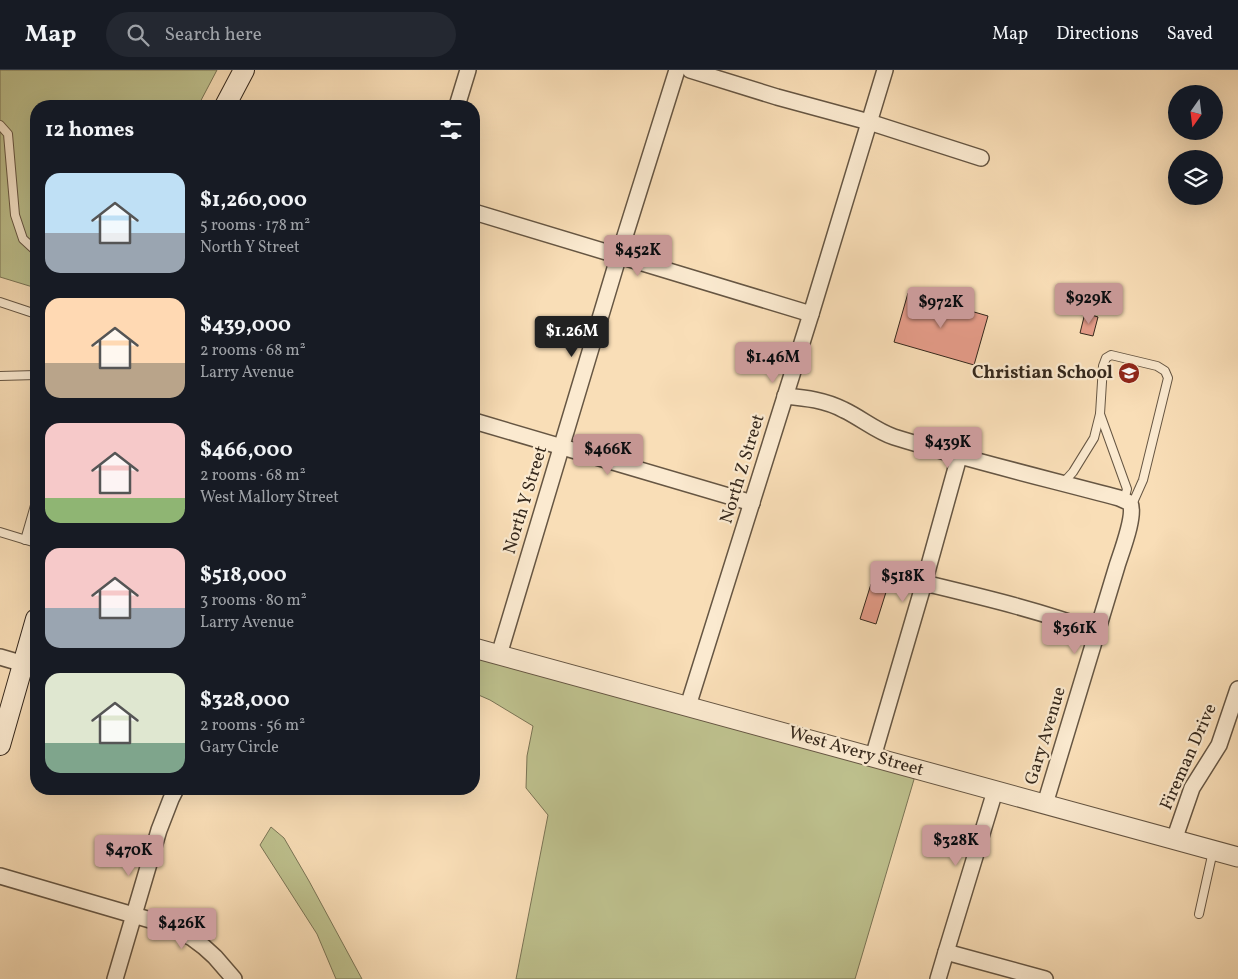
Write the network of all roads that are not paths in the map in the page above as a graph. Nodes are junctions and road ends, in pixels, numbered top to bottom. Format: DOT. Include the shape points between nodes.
graph roads {
  1 [pos="244,70"];
  2 [pos="468,70"];
  3 [pos="677,70"];
  4 [pos="690,70"];
  5 [pos="885,70"];
  6 [pos="228,100"];
  7 [pos="459,100"];
  8 [pos="869,122"];
  9 [pos="0,125"];
  10 [pos="981,158"];
  11 [pos="480,214"];
  12 [pos="30,245"];
  13 [pos="618,255"];
  14 [pos="0,302"];
  15 [pos="30,312"];
  16 [pos="811,314"];
  17 [pos="30,375"];
  18 [pos="0,376"];
  19 [pos="785,396"];
  20 [pos="1100,414"];
  21 [pos="480,422"];
  22 [pos="561,447"];
  23 [pos="959,456"];
  24 [pos="1063,483"];
  25 [pos="752,503"];
  26 [pos="1128,503"];
  27 [pos="30,523"];
  28 [pos="0,532"];
  29 [pos="25,540"];
  30 [pos="30,541"];
  31 [pos="924,583"];
  32 [pos="1097,632"];
  33 [pos="30,642"];
  34 [pos="480,649"];
  35 [pos="499,654"];
  36 [pos="0,657"];
  37 [pos="24,664"];
  38 [pos="1238,689"];
  39 [pos="688,706"];
  40 [pos="0,745"];
  41 [pos="873,756"];
  42 [pos="995,791"];
  43 [pos="173,795"];
  44 [pos="1045,804"];
  45 [pos="1174,840"];
  46 [pos="1214,851"];
  47 [pos="1238,857"];
  48 [pos="0,876"];
  49 [pos="1198,914"];
  50 [pos="134,915"];
  51 [pos="946,952"];
  52 [pos="115,979"];
  53 [pos="234,979"];
  54 [pos="938,979"];
  55 [pos="1045,979"];
  1 -- 6 [label="main road"];
  2 -- 7 [label="street"];
  3 -- 13 [label="street, North Y Street"];
  4 -- 8 [label="street"];
  5 -- 8 [label="street, North Z Street"];
  8 -- 10 [label="street"];
  8 -- 16 [label="street, North Z Street"];
  9 -- 12 [label="lane" via="8,134 15,215 24,239"];
  11 -- 13 [label="street"];
  13 -- 16 [label="street"];
  13 -- 22 [label="street, North Y Street"];
  14 -- 15 [label="lane"];
  16 -- 19 [label="street, North Z Street"];
  17 -- 18 [label="lane"];
  19 -- 23 [label="street" via="826,402 891,436"];
  19 -- 25 [label="street, North Z Street"];
  20 -- 24 [label="lane" via="1094,438"];
  20 -- 26 [label="lane" via="1127,489"];
  20 -- 26 [label="lane" via="1103,366 1111,354 1165,371 1168,378 1143,480"];
  21 -- 22 [label="street"];
  22 -- 25 [label="street"];
  22 -- 35 [label="street, North Y Street"];
  23 -- 24 [label="street"];
  23 -- 31 [label="street"];
  24 -- 26 [label="street"];
  25 -- 39 [label="street, North Z Street"];
  26 -- 32 [label="street, Gary Avenue" via="1131,518"];
  27 -- 29 [label="lane"];
  28 -- 29 [label="lane"];
  29 -- 30 [label="lane"];
  31 -- 32 [label="street"];
  31 -- 41 [label="street"];
  32 -- 44 [label="street, Gary Avenue"];
  33 -- 37 [label="main road"];
  34 -- 35 [label="street, West Avery Street"];
  35 -- 39 [label="street, West Avery Street"];
  36 -- 37 [label="street"];
  37 -- 40 [label="main road"];
  38 -- 45 [label="street, Fireman Drive" via="1219,746 1192,788"];
  39 -- 41 [label="street, West Avery Street"];
  41 -- 42 [label="street, West Avery Street"];
  42 -- 44 [label="street, West Avery Street"];
  42 -- 51 [label="street"];
  43 -- 50 [label="street"];
  44 -- 45 [label="street, West Avery Street"];
  45 -- 46 [label="street, West Avery Street"];
  46 -- 47 [label="street, West Avery Street"];
  46 -- 49 [label="lane"];
  48 -- 50 [label="street"];
  50 -- 52 [label="street"];
  50 -- 53 [label="street" via="164,924 192,938"];
  51 -- 54 [label="street"];
  51 -- 55 [label="street"];
}
